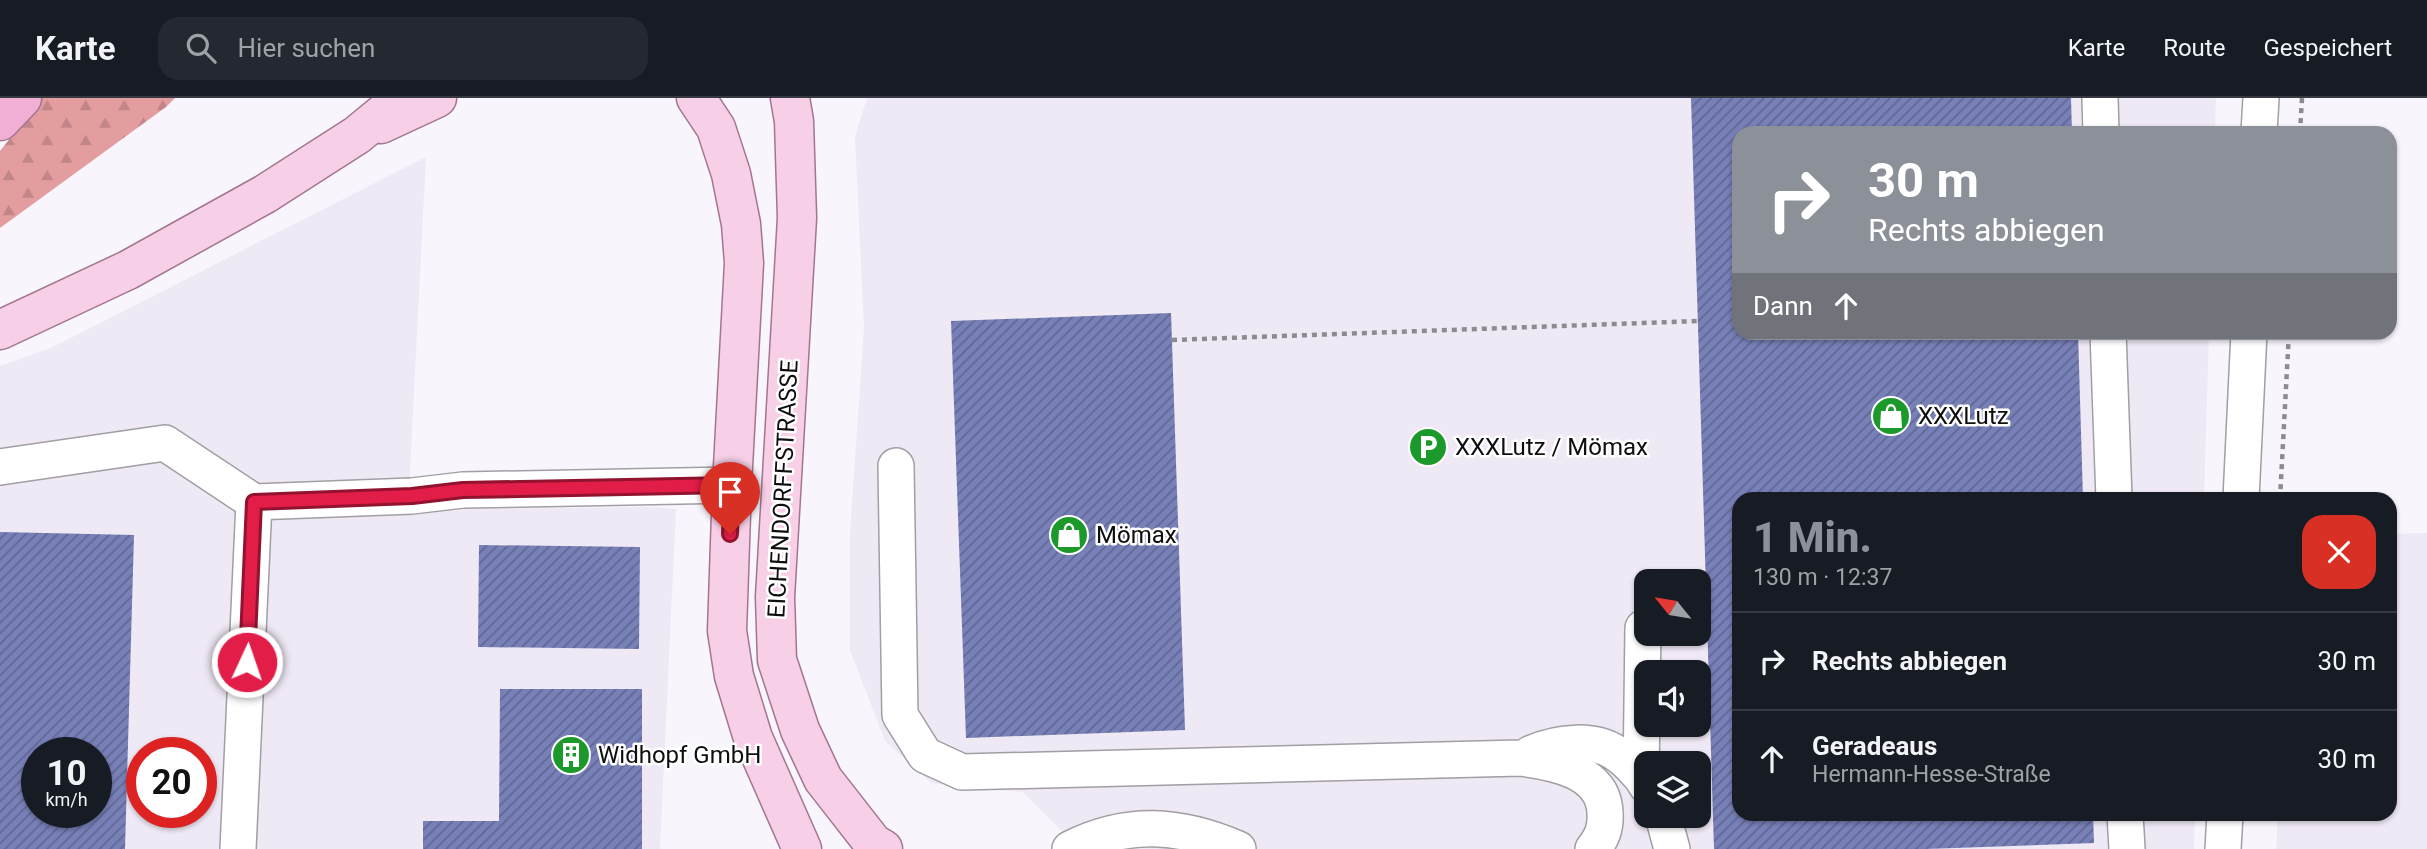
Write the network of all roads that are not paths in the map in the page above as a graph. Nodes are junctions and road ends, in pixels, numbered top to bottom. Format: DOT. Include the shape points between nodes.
graph roads {
  1 [pos="22,98"];
  2 [pos="402,98"];
  3 [pos="437,98"];
  4 [pos="696,98"];
  5 [pos="790,98"];
  6 [pos="2100,98"];
  7 [pos="2261,98"];
  8 [pos="0,121"];
  9 [pos="2101,126"];
  10 [pos="2259,126"];
  11 [pos="357,135"];
  12 [pos="0,330"];
  13 [pos="2108,340"];
  14 [pos="2249,340"];
  15 [pos="896,466"];
  16 [pos="0,467"];
  17 [pos="732,485"];
  18 [pos="2114,492"];
  19 [pos="2241,492"];
  20 [pos="254,502"];
  21 [pos="1643,646"];
  22 [pos="1644,751"];
  23 [pos="1520,758"];
  24 [pos="1634,771"];
  25 [pos="2125,821"];
  26 [pos="2225,821"];
  27 [pos="1666,828"];
  28 [pos="238,849"];
  29 [pos="802,849"];
  30 [pos="883,849"];
  31 [pos="1070,849"];
  32 [pos="1238,849"];
  33 [pos="1593,849"];
  34 [pos="1672,849"];
  35 [pos="2127,849"];
  36 [pos="2223,849"];
  1 -- 8 [label="highway"];
  2 -- 11 [label="main road"];
  3 -- 11 [label="main road"];
  4 -- 17 [label="main road, EICHENDORFFSTRASSE" via="716,128 741,224 744,264"];
  5 -- 30 [label="main road, EICHENDORFFSTRASSE" via="797,218 775,597 778,660 800,730 823,779 873,843"];
  6 -- 9 [label="street"];
  7 -- 10 [label="street"];
  11 -- 12 [label="main road" via="265,194 139,264"];
  13 -- 18 [label="street"];
  14 -- 19 [label="street"];
  15 -- 23 [label="street" via="900,716 925,755 962,772"];
  16 -- 20 [label="street" via="165,443"];
  17 -- 20 [label="street" via="463,490"];
  17 -- 29 [label="main road, EICHENDORFFSTRASSE" via="727,631 734,676 753,738"];
  20 -- 28 [label="street"];
  21 -- 22 [label="street"];
  23 -- 24 [label="street" via="1549,746 1598,745 1620,755"];
  23 -- 33 [label="street" via="1552,762 1589,781 1605,808 1601,840"];
  25 -- 35 [label="street"];
  26 -- 36 [label="street"];
  27 -- 34 [label="street"];
  31 -- 32 [label="street" via="1125,829 1210,837"];
}
